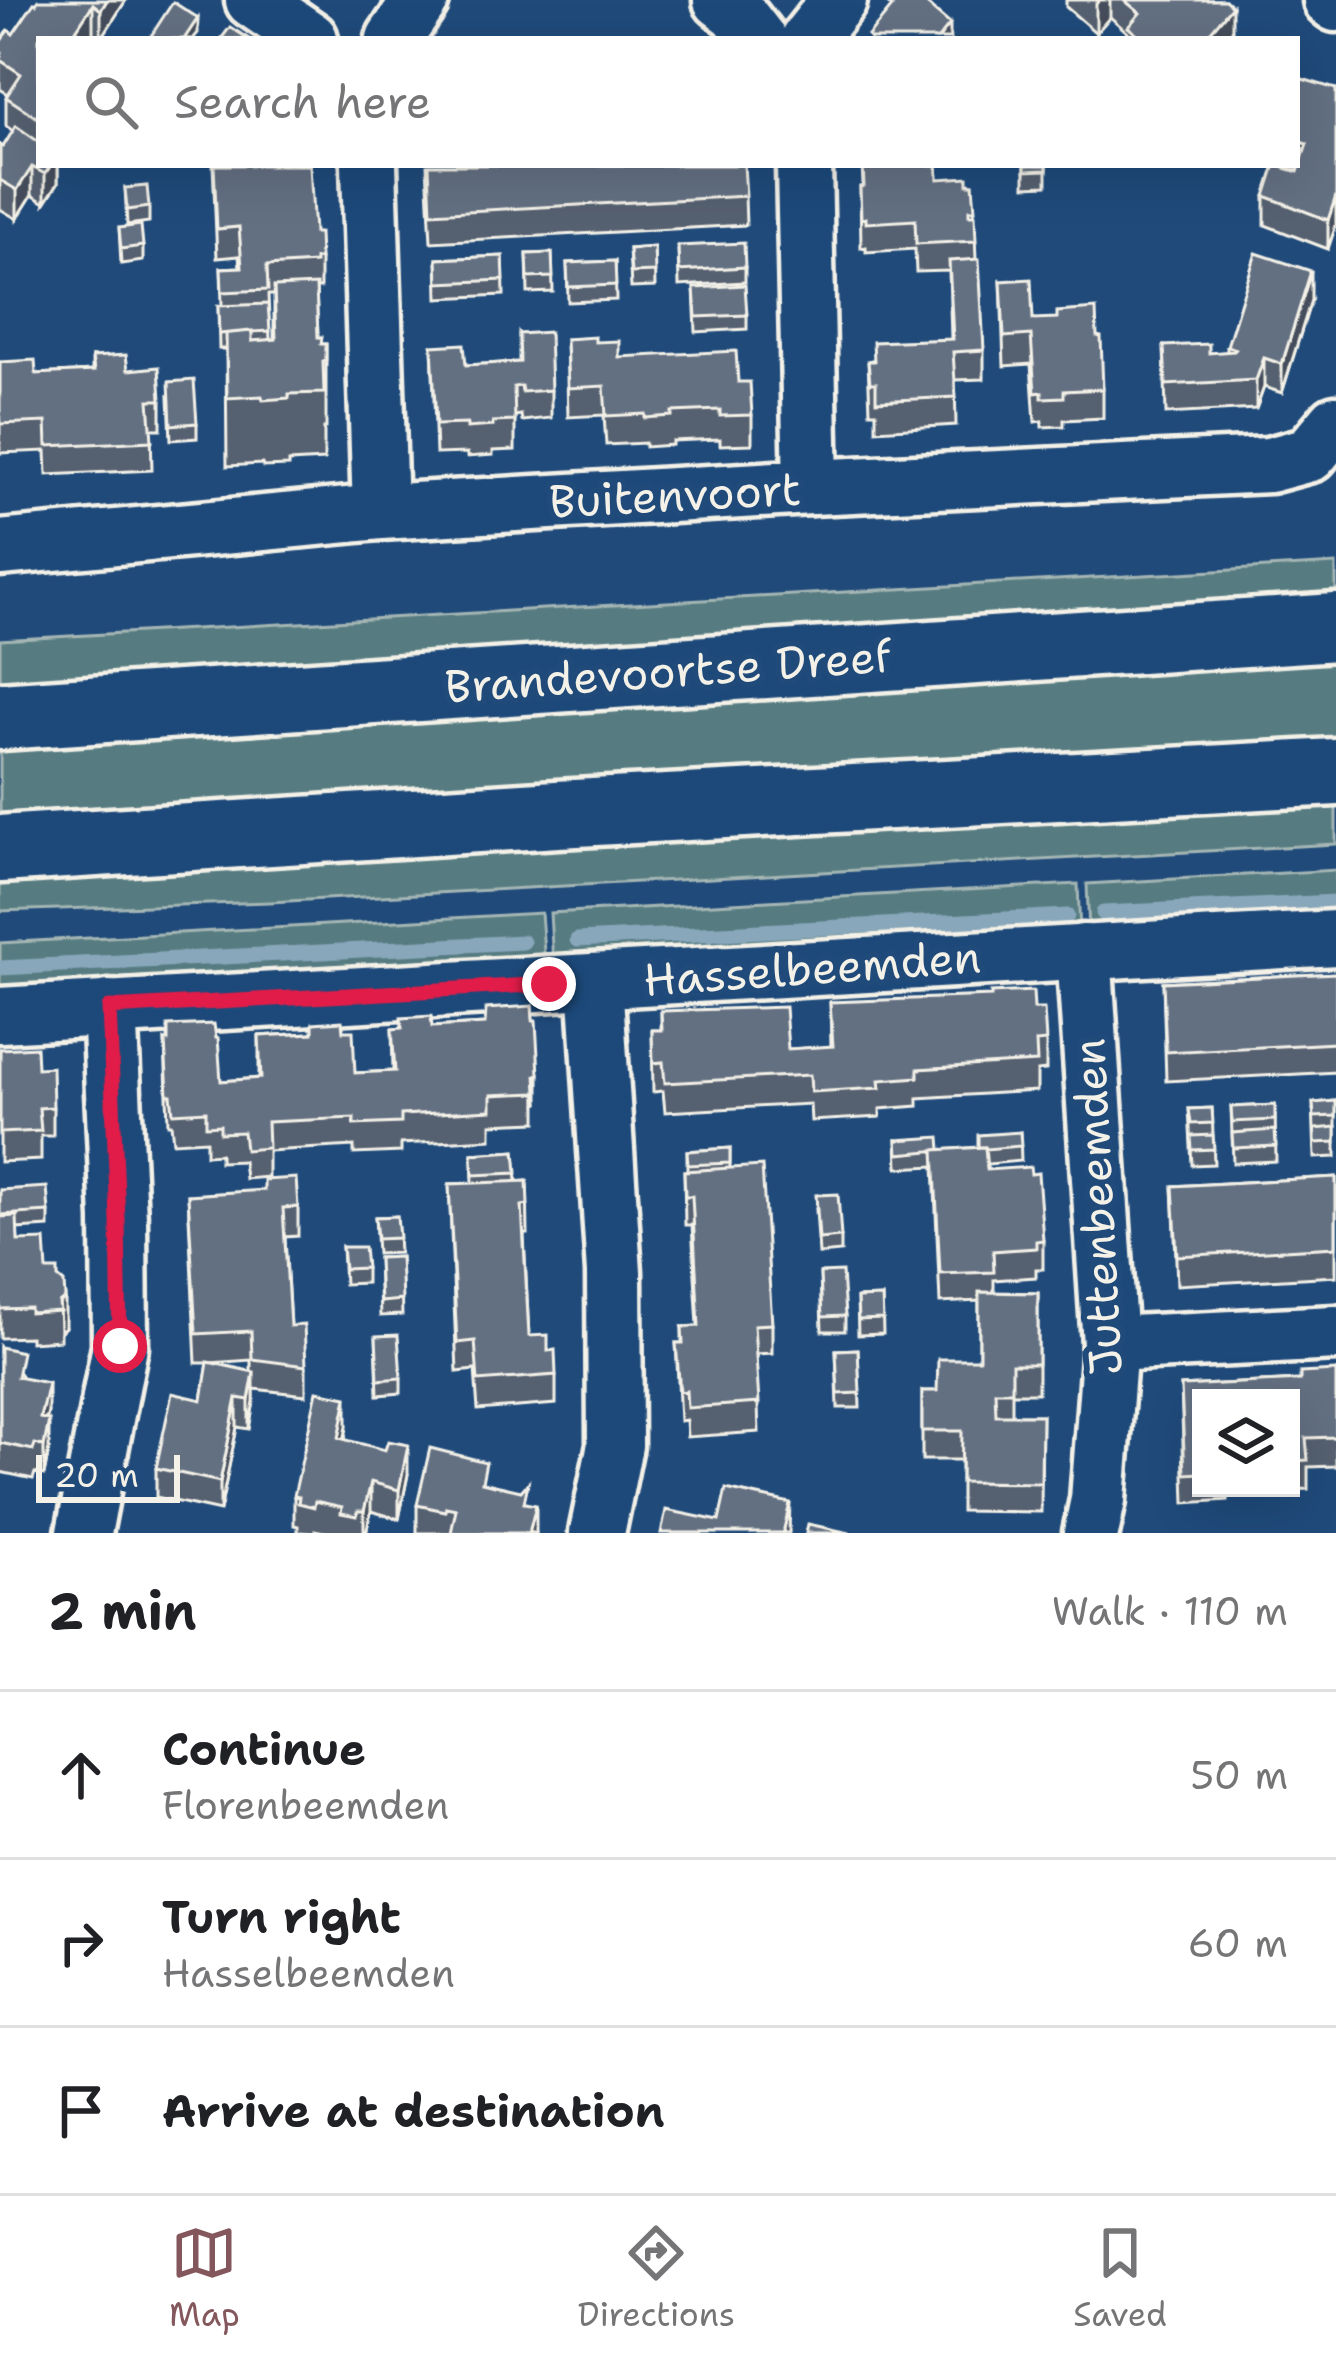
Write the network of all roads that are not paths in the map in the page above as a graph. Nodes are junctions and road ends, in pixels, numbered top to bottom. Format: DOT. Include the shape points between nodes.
graph roads {
  1 [pos="254,0"];
  2 [pos="421,0"];
  3 [pos="721,0"];
  4 [pos="839,0"];
  5 [pos="306,36"];
  6 [pos="396,36"];
  7 [pos="756,36"];
  8 [pos="810,36"];
  9 [pos="369,168"];
  10 [pos="804,168"];
  11 [pos="1336,423"];
  12 [pos="811,487"];
  13 [pos="380,512"];
  14 [pos="0,548"];
  15 [pos="1336,627"];
  16 [pos="0,716"];
  17 [pos="1336,772"];
  18 [pos="0,849"];
  19 [pos="1336,938"];
  20 [pos="1084,952"];
  21 [pos="595,982"];
  22 [pos="109,1008"];
  23 [pos="0,1016"];
  24 [pos="1336,1333"];
  25 [pos="1110,1344"];
  26 [pos="84,1533"];
  27 [pos="597,1533"];
  28 [pos="1091,1533"];
  1 -- 5 [label="street"];
  2 -- 6 [label="street"];
  3 -- 7 [label="street"];
  4 -- 8 [label="street"];
  9 -- 13 [label="street"];
  10 -- 12 [label="street"];
  11 -- 12 [label="street, Buitenvoort" via="1310,454 1269,465"];
  12 -- 13 [label="street, Buitenvoort"];
  13 -- 14 [label="street, Buitenvoort"];
  15 -- 16 [label="main road, Brandevoortse Dreef"];
  17 -- 18 [label="main road"];
  19 -- 20 [label="street, Hasselbeemden"];
  20 -- 21 [label="street, Hasselbeemden"];
  20 -- 25 [label="street, Juttenbeemden"];
  21 -- 22 [label="street, Hasselbeemden"];
  21 -- 27 [label="street" via="614,1272 615,1445"];
  22 -- 23 [label="street, Hasselbeemden"];
  22 -- 26 [label="street" via="120,1346"];
  24 -- 25 [label="street"];
  25 -- 28 [label="street, Juttenbeemden"];
}
